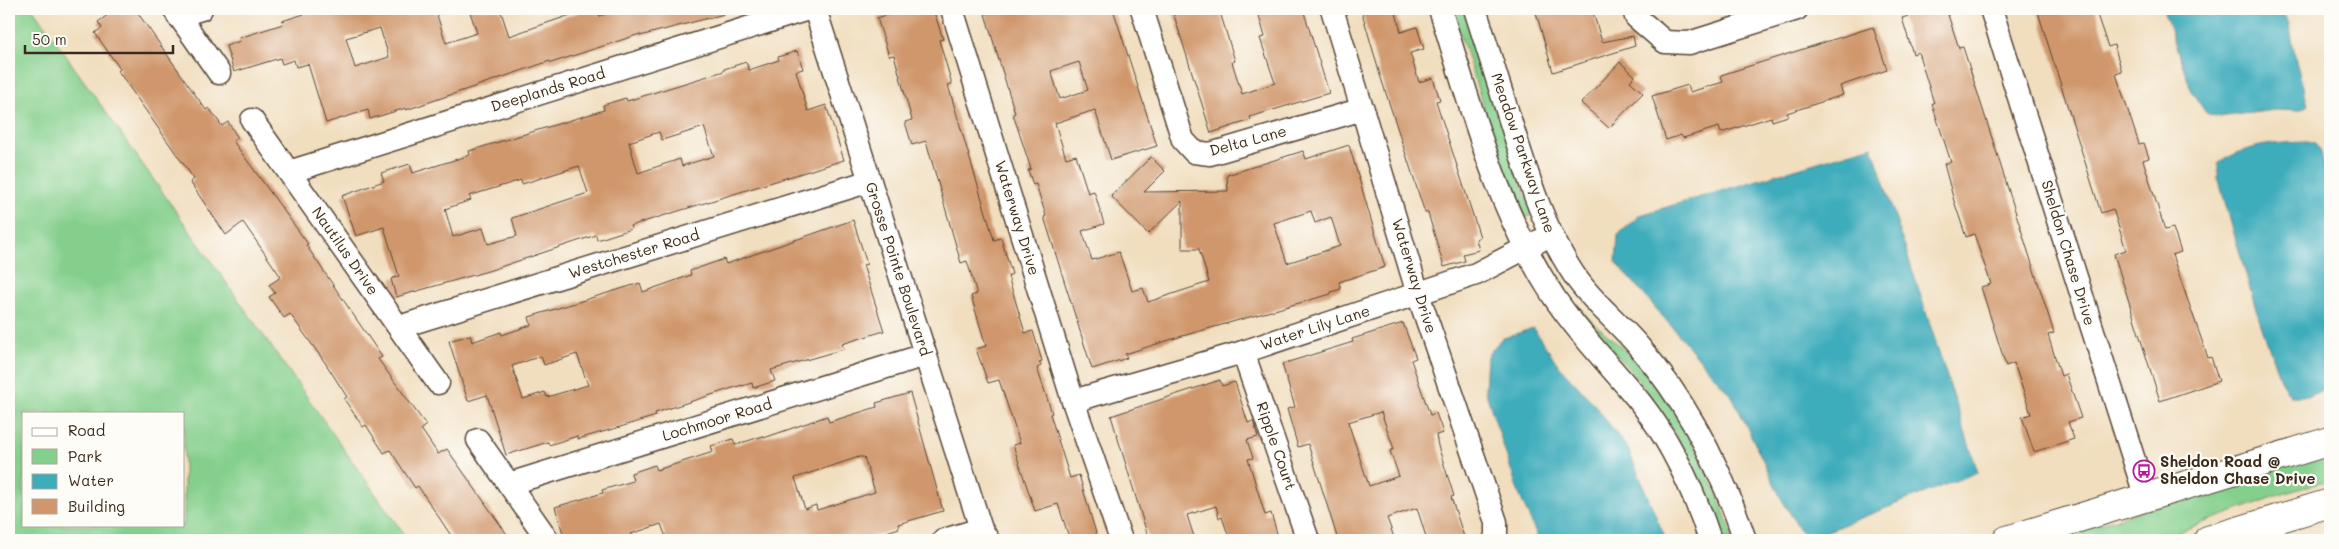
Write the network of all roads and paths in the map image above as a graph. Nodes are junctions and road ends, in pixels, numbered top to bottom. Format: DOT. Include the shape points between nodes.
graph roads {
  1 [pos="201,9"];
  2 [pos="808,9"];
  3 [pos="814,9"];
  4 [pos="952,9"];
  5 [pos="1142,9"];
  6 [pos="1332,9"];
  7 [pos="1440,9"];
  8 [pos="1475,9"];
  9 [pos="1634,9"];
  10 [pos="1797,9"];
  11 [pos="1991,9"];
  12 [pos="176,12"];
  13 [pos="219,73"];
  14 [pos="1363,109"];
  15 [pos="252,120"];
  16 [pos="289,172"];
  17 [pos="870,181"];
  18 [pos="1550,236"];
  19 [pos="1526,248"];
  20 [pos="1418,294"];
  21 [pos="399,327"];
  22 [pos="1243,352"];
  23 [pos="926,355"];
  24 [pos="438,383"];
  25 [pos="1073,401"];
  26 [pos="478,440"];
  27 [pos="2330,441"];
  28 [pos="509,484"];
  29 [pos="2146,498"];
  30 [pos="2330,503"];
  31 [pos="983,536"];
  32 [pos="548,540"];
  33 [pos="944,540"];
  34 [pos="1121,540"];
  35 [pos="1308,540"];
  36 [pos="1494,540"];
  37 [pos="1710,540"];
  38 [pos="1745,540"];
  39 [pos="2007,540"];
  40 [pos="2208,540"];
  1 -- 12 [label="street"];
  2 -- 16 [label="street, Deeplands Road"];
  3 -- 17 [label="street, Grosse Pointe Boulevard"];
  4 -- 25 [label="street, Waterway Drive"];
  5 -- 14 [label="street, Delta Lane" via="1183,140 1194,152 1210,154"];
  6 -- 14 [label="street, Waterway Drive"];
  7 -- 19 [label="street, Meadow Parkway Lane" via="1494,177"];
  8 -- 18 [label="street, Meadow Parkway Lane"];
  9 -- 10 [label="street" via="1636,17 1665,42 1689,42"];
  11 -- 29 [label="street, Sheldon Chase Drive"];
  12 -- 13 [label="street"];
  14 -- 20 [label="street, Waterway Drive"];
  15 -- 16 [label="street, Nautilus Drive"];
  16 -- 21 [label="street, Nautilus Drive"];
  17 -- 21 [label="street, Westchester Road"];
  17 -- 23 [label="street, Grosse Pointe Boulevard"];
  18 -- 19 [label="street, Water Lily Lane"];
  18 -- 38 [label="street, Meadow Parkway Lane" via="1570,270 1604,312 1642,349 1687,413 1715,461"];
  19 -- 20 [label="street, Water Lily Lane" via="1476,274"];
  19 -- 37 [label="street, Meadow Parkway Lane" via="1554,297 1640,402 1673,450"];
  20 -- 22 [label="street, Water Lily Lane"];
  20 -- 36 [label="street, Waterway Drive" via="1496,522"];
  21 -- 24 [label="street, Nautilus Drive"];
  22 -- 25 [label="street, Water Lily Lane"];
  22 -- 35 [label="street, Ripple Court"];
  23 -- 28 [label="street, Lochmoor Road"];
  23 -- 31 [label="street, Grosse Pointe Boulevard"];
  25 -- 34 [label="street, Waterway Drive"];
  26 -- 28 [label="street"];
  27 -- 29 [label="main road"];
  28 -- 32 [label="street"];
  29 -- 39 [label="main road"];
  30 -- 40 [label="main road"];
  31 -- 33 [label="street"];
}
